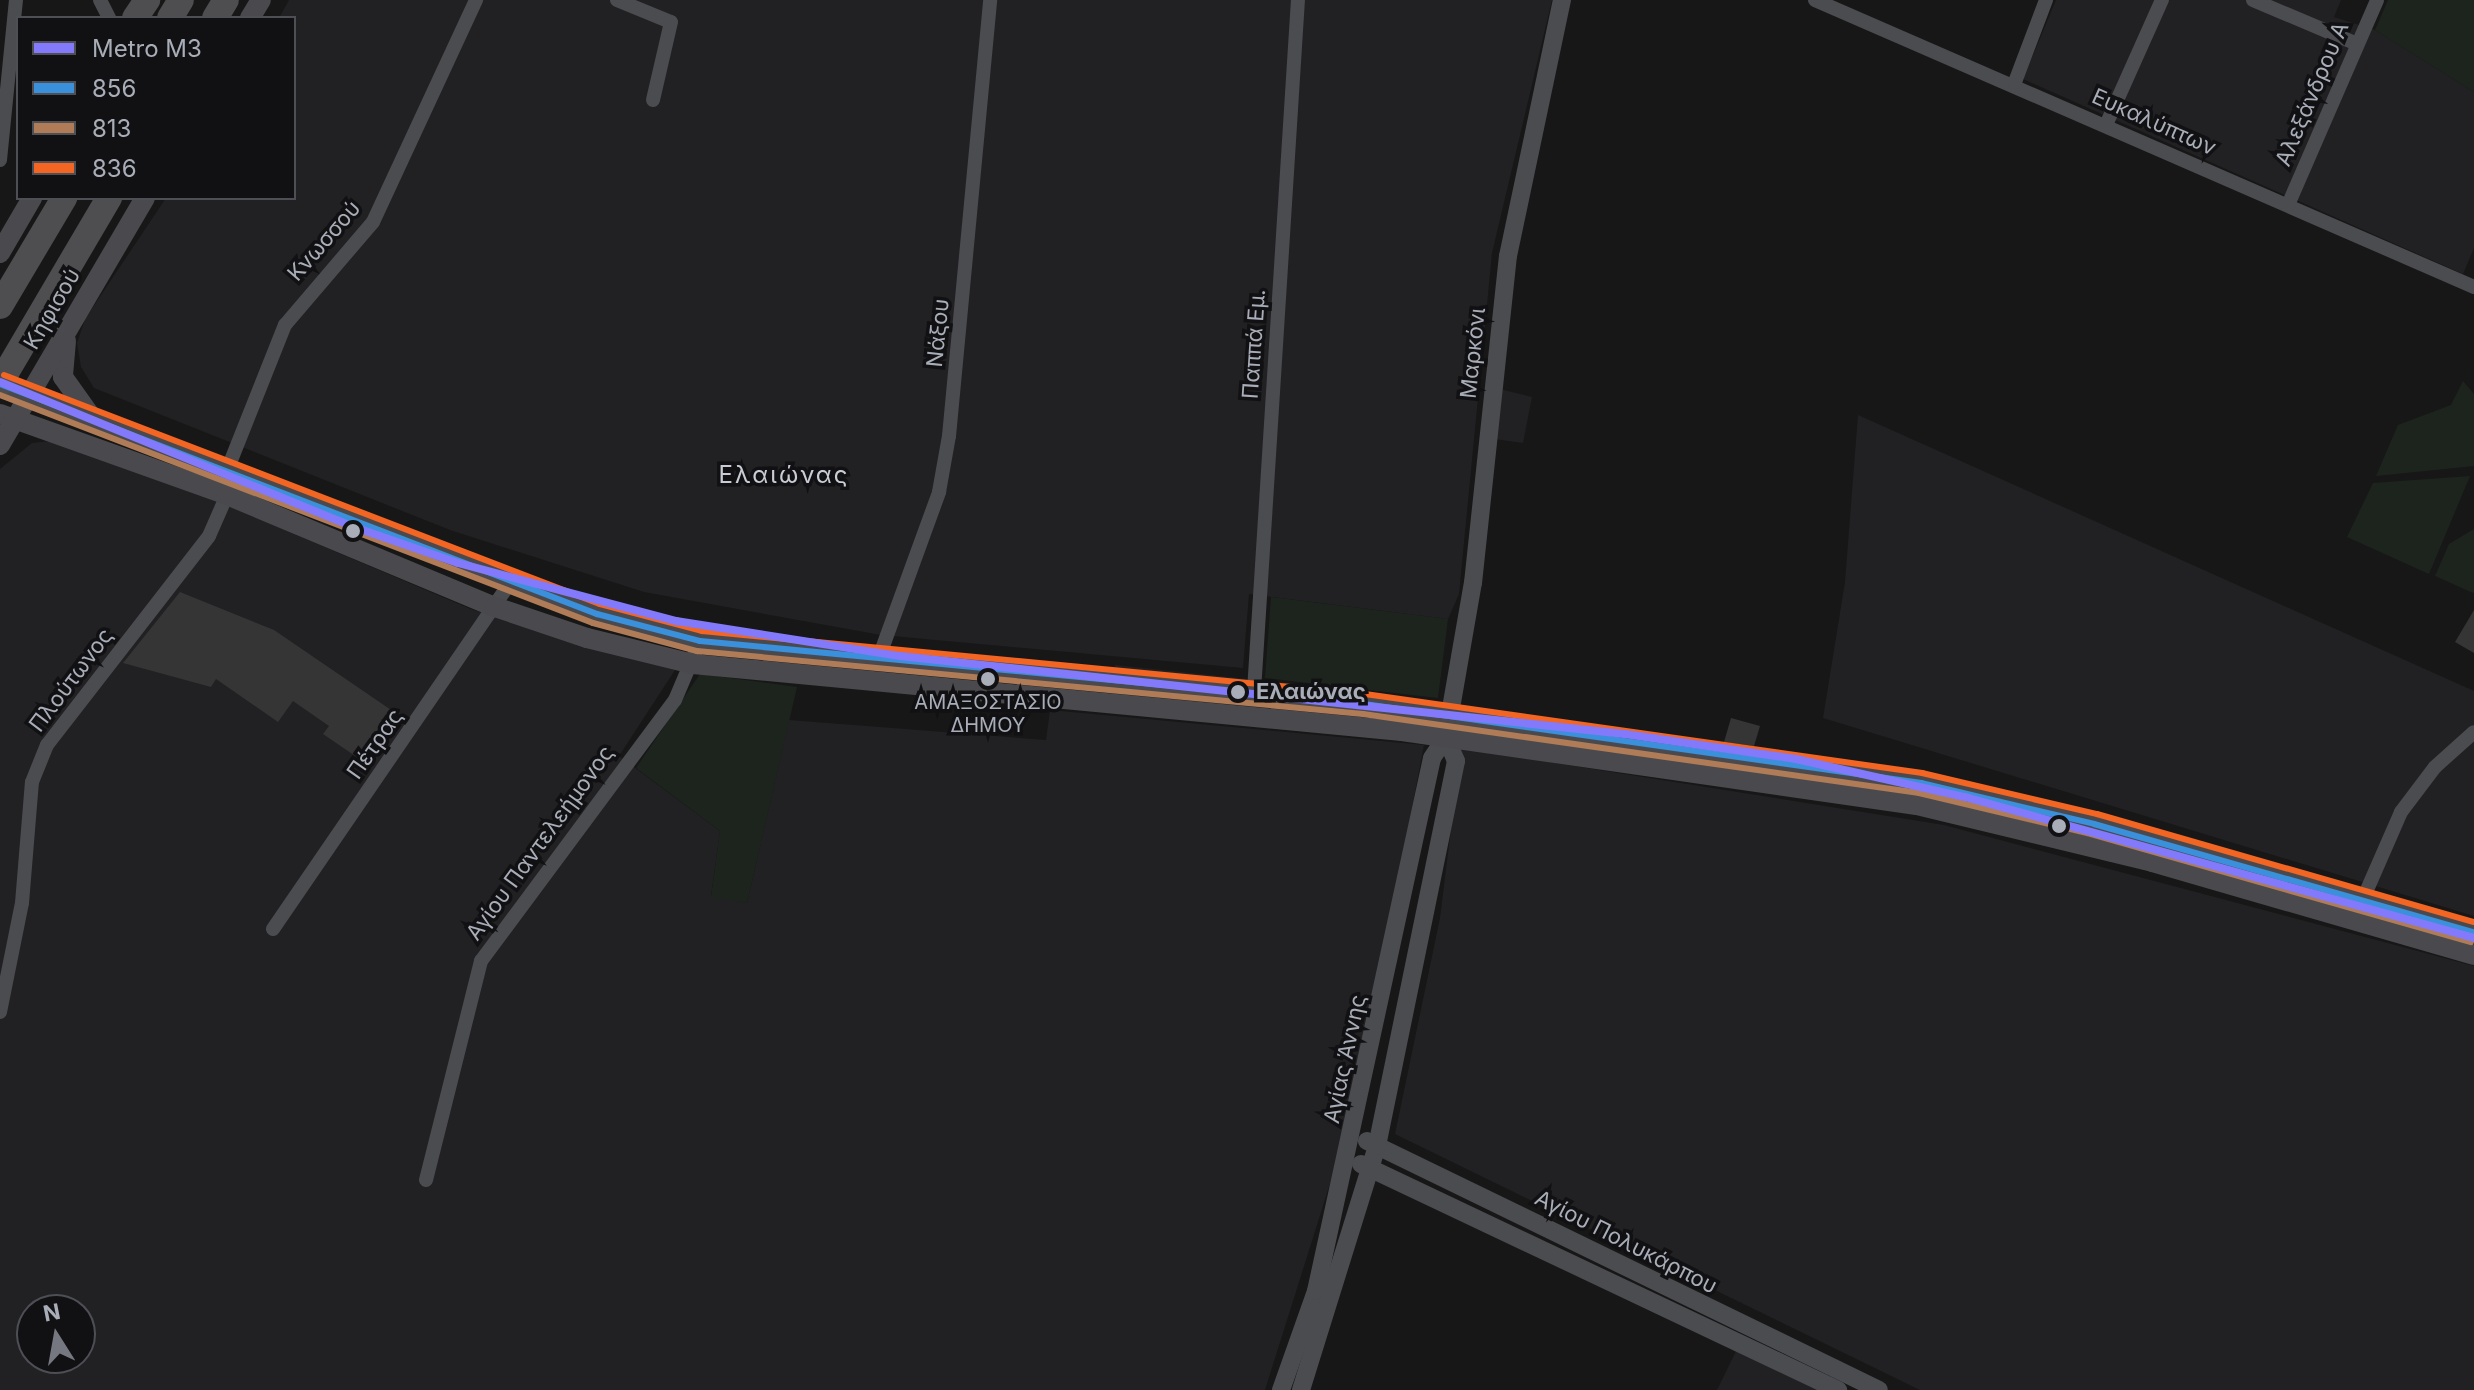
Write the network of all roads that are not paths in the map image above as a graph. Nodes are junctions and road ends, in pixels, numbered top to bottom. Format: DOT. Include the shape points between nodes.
graph roads {
  1 [pos="16,0"];
  2 [pos="115,0"];
  3 [pos="133,0"];
  4 [pos="476,0"];
  5 [pos="617,0"];
  6 [pos="990,0"];
  7 [pos="1298,0"];
  8 [pos="1562,0"];
  9 [pos="1815,0"];
  10 [pos="2046,0"];
  11 [pos="2162,0"];
  12 [pos="2253,0"];
  13 [pos="2377,0"];
  14 [pos="110,12"];
  15 [pos="2357,44"];
  16 [pos="2015,82"];
  17 [pos="653,100"];
  18 [pos="8,104"];
  19 [pos="2106,125"];
  20 [pos="0,160"];
  21 [pos="31,200"];
  22 [pos="63,200"];
  23 [pos="108,200"];
  24 [pos="144,200"];
  25 [pos="2288,205"];
  26 [pos="1,250"];
  27 [pos="2474,287"];
  28 [pos="83,302"];
  29 [pos="0,306"];
  30 [pos="72,322"];
  31 [pos="0,382"];
  32 [pos="30,394"];
  33 [pos="0,397"];
  34 [pos="7,417"];
  35 [pos="96,421"];
  36 [pos="69,439"];
  37 [pos="0,445"];
  38 [pos="0,454"];
  39 [pos="228,468"];
  40 [pos="227,495"];
  41 [pos="511,581"];
  42 [pos="495,607"];
  43 [pos="700,641"];
  44 [pos="878,660"];
  45 [pos="693,664"];
  46 [pos="1254,691"];
  47 [pos="1449,714"];
  48 [pos="2474,732"];
  49 [pos="1446,737"];
  50 [pos="2363,899"];
  51 [pos="273,929"];
  52 [pos="2474,932"];
  53 [pos="2474,955"];
  54 [pos="0,1012"];
  55 [pos="1353,1135"];
  56 [pos="1377,1146"];
  57 [pos="1348,1158"];
  58 [pos="1371,1169"];
  59 [pos="426,1180"];
  60 [pos="1281,1390"];
  61 [pos="1301,1390"];
  62 [pos="1838,1390"];
  63 [pos="1879,1390"];
  1 -- 18 [label="street"];
  2 -- 14 [label="street"];
  3 -- 14 [label="main road"];
  4 -- 39 [label="street, Κνωσσού" via="373,222 285,325"];
  5 -- 17 [label="street" via="671,22"];
  6 -- 44 [label="street, Νάξου" via="949,436 939,492"];
  7 -- 46 [label="street, Παππά Εμ."];
  8 -- 47 [label="street, Μαρκόνι" via="1508,256 1473,583"];
  9 -- 16 [label="street, Ευκαλύπτων"];
  10 -- 16 [label="street"];
  11 -- 19 [label="street"];
  12 -- 15 [label="street"];
  13 -- 15 [label="street, Αλεξάνδρου Α"];
  15 -- 25 [label="street, Αλεξάνδρου Α"];
  16 -- 19 [label="street, Ευκαλύπτων"];
  18 -- 20 [label="street"];
  19 -- 25 [label="street, Ευκαλύπτων"];
  21 -- 26 [label="main road"];
  22 -- 29 [label="highway"];
  23 -- 31 [label="highway, bridge"];
  24 -- 28 [label="main road, Κηφισού"];
  25 -- 27 [label="street, Ευκαλύπτων"];
  28 -- 30 [label="main road, Κηφισού"];
  28 -- 31 [label="main road" via="36,358"];
  30 -- 32 [label="main road, Κηφισού"];
  30 -- 35 [label="main road" via="62,355 63,377"];
  31 -- 32 [label="main road"];
  32 -- 34 [label="main road, Κηφισού"];
  32 -- 35 [label="main road"];
  33 -- 34 [label="main road"];
  34 -- 36 [label="main road"];
  34 -- 37 [label="main road, Κηφισού"];
  35 -- 39 [label="main road"];
  36 -- 38 [label="main road" via="26,438"];
  36 -- 40 [label="main road"];
  39 -- 41 [label="main road"];
  40 -- 42 [label="main road"];
  40 -- 54 [label="street, Πλούτωνος" via="209,536 47,745 32,782 22,903"];
  41 -- 42 [label="street, Πέτρας"];
  41 -- 43 [label="main road" via="597,614"];
  42 -- 45 [label="main road" via="587,638"];
  42 -- 51 [label="street, Πέτρας"];
  43 -- 44 [label="main road"];
  43 -- 45 [label="street, Αγίου Παντελεήμονος"];
  44 -- 46 [label="main road"];
  45 -- 49 [label="main road"];
  45 -- 59 [label="street, Αγίου Παντελεήμονος" via="675,700 481,961"];
  46 -- 47 [label="main road"];
  47 -- 49 [label="street, Αγίας Άννης"];
  47 -- 50 [label="main road" via="1949,789"];
  48 -- 50 [label="street" via="2435,767 2401,812"];
  49 -- 53 [label="main road" via="1953,812"];
  49 -- 55 [label="street, Αγίας Άννης" via="1432,758"];
  49 -- 56 [label="street, Αγίας Άννης" via="1456,761"];
  50 -- 52 [label="main road"];
  55 -- 56 [label="street, Αγίου Πολυκάρπου"];
  55 -- 57 [label="street, Αγίας Άννης"];
  56 -- 58 [label="street, Αγίας Άννης"];
  56 -- 63 [label="street, Αγίου Πολυκάρπου"];
  57 -- 58 [label="street, Αγίου Πολυκάρπου"];
  57 -- 60 [label="street, Αγίας Άννης" via="1316,1291"];
  58 -- 61 [label="street, Αγίας Άννης"];
  58 -- 62 [label="street, Αγίου Πολυκάρπου"];
}
